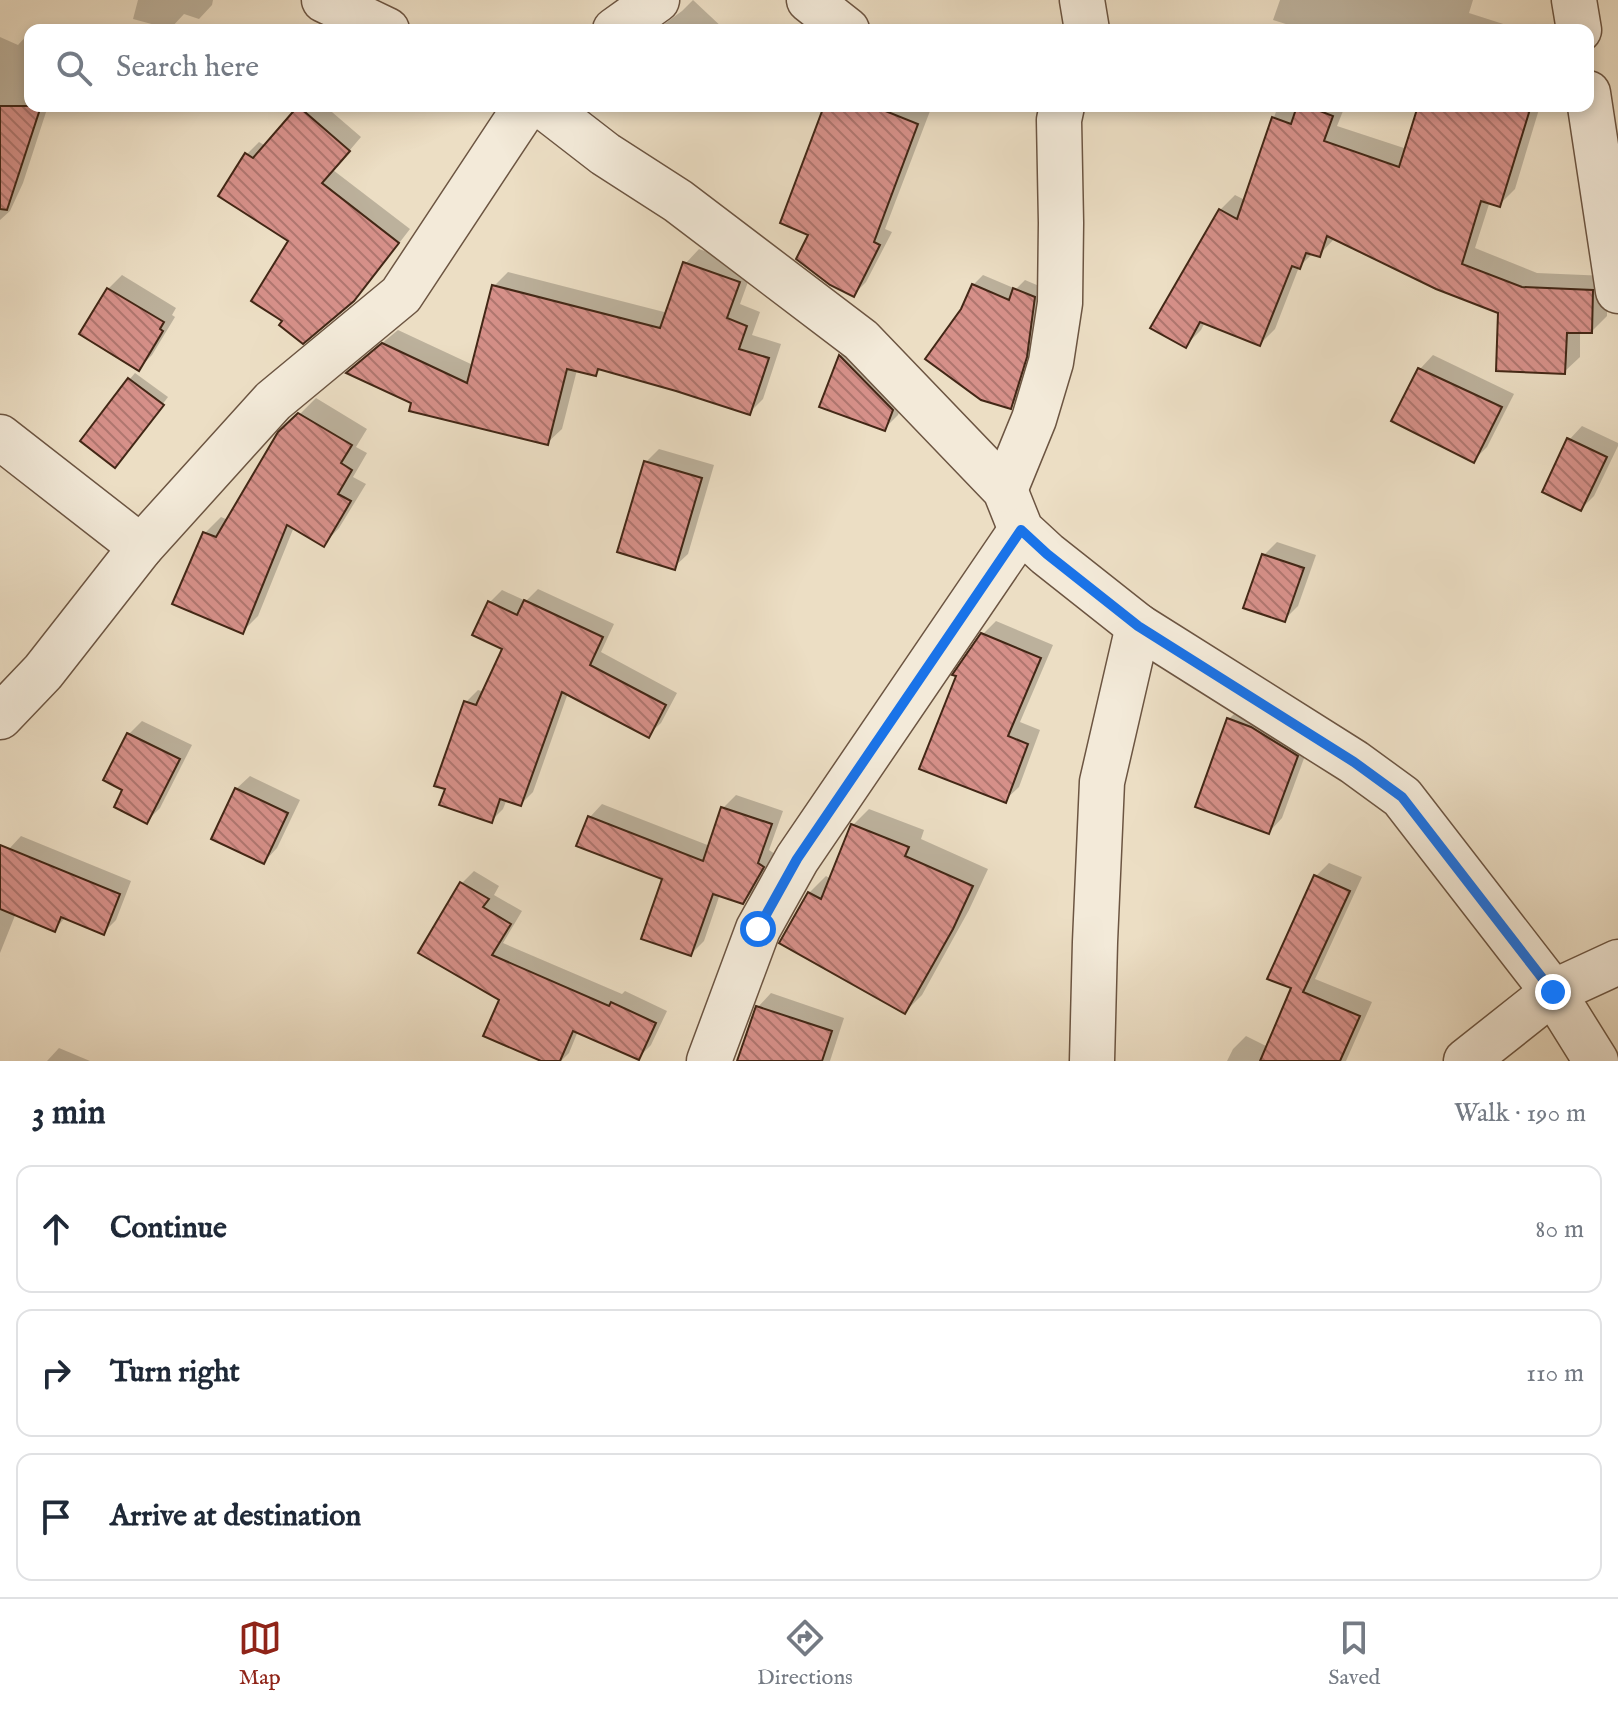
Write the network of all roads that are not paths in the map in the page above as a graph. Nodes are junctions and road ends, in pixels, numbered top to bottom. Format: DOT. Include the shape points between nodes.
graph roads {
  1 [pos="324,0"];
  2 [pos="657,0"];
  3 [pos="809,0"];
  4 [pos="1082,0"];
  5 [pos="1574,0"];
  6 [pos="374,24"];
  7 [pos="623,24"];
  8 [pos="839,24"];
  9 [pos="1086,24"];
  10 [pos="1578,24"];
  11 [pos="522,112"];
  12 [pos="551,112"];
  13 [pos="1061,112"];
  14 [pos="1591,112"];
  15 [pos="1618,291"];
  16 [pos="0,437"];
  17 [pos="1005,490"];
  18 [pos="1021,530"];
  19 [pos="141,547"];
  20 [pos="1138,626"];
  21 [pos="0,717"];
  22 [pos="1618,962"];
  23 [pos="1553,992"];
  24 [pos="709,1061"];
  25 [pos="1092,1061"];
  26 [pos="1466,1061"];
  27 [pos="1596,1061"];
  1 -- 6 [label="street"];
  2 -- 7 [label="street"];
  3 -- 8 [label="street"];
  4 -- 9 [label="street"];
  5 -- 10 [label="street"];
  11 -- 19 [label="street" via="401,295 273,401"];
  12 -- 17 [label="street" via="861,340"];
  13 -- 17 [label="street" via="1060,303 1051,362"];
  14 -- 15 [label="street"];
  16 -- 19 [label="street"];
  17 -- 18 [label="street"];
  18 -- 20 [label="street"];
  18 -- 24 [label="street" via="797,859 758,929"];
  19 -- 21 [label="street" via="43,672"];
  20 -- 23 [label="street" via="1402,797"];
  20 -- 25 [label="street" via="1102,782"];
  22 -- 23 [label="street"];
  23 -- 26 [label="street"];
  23 -- 27 [label="street"];
}
